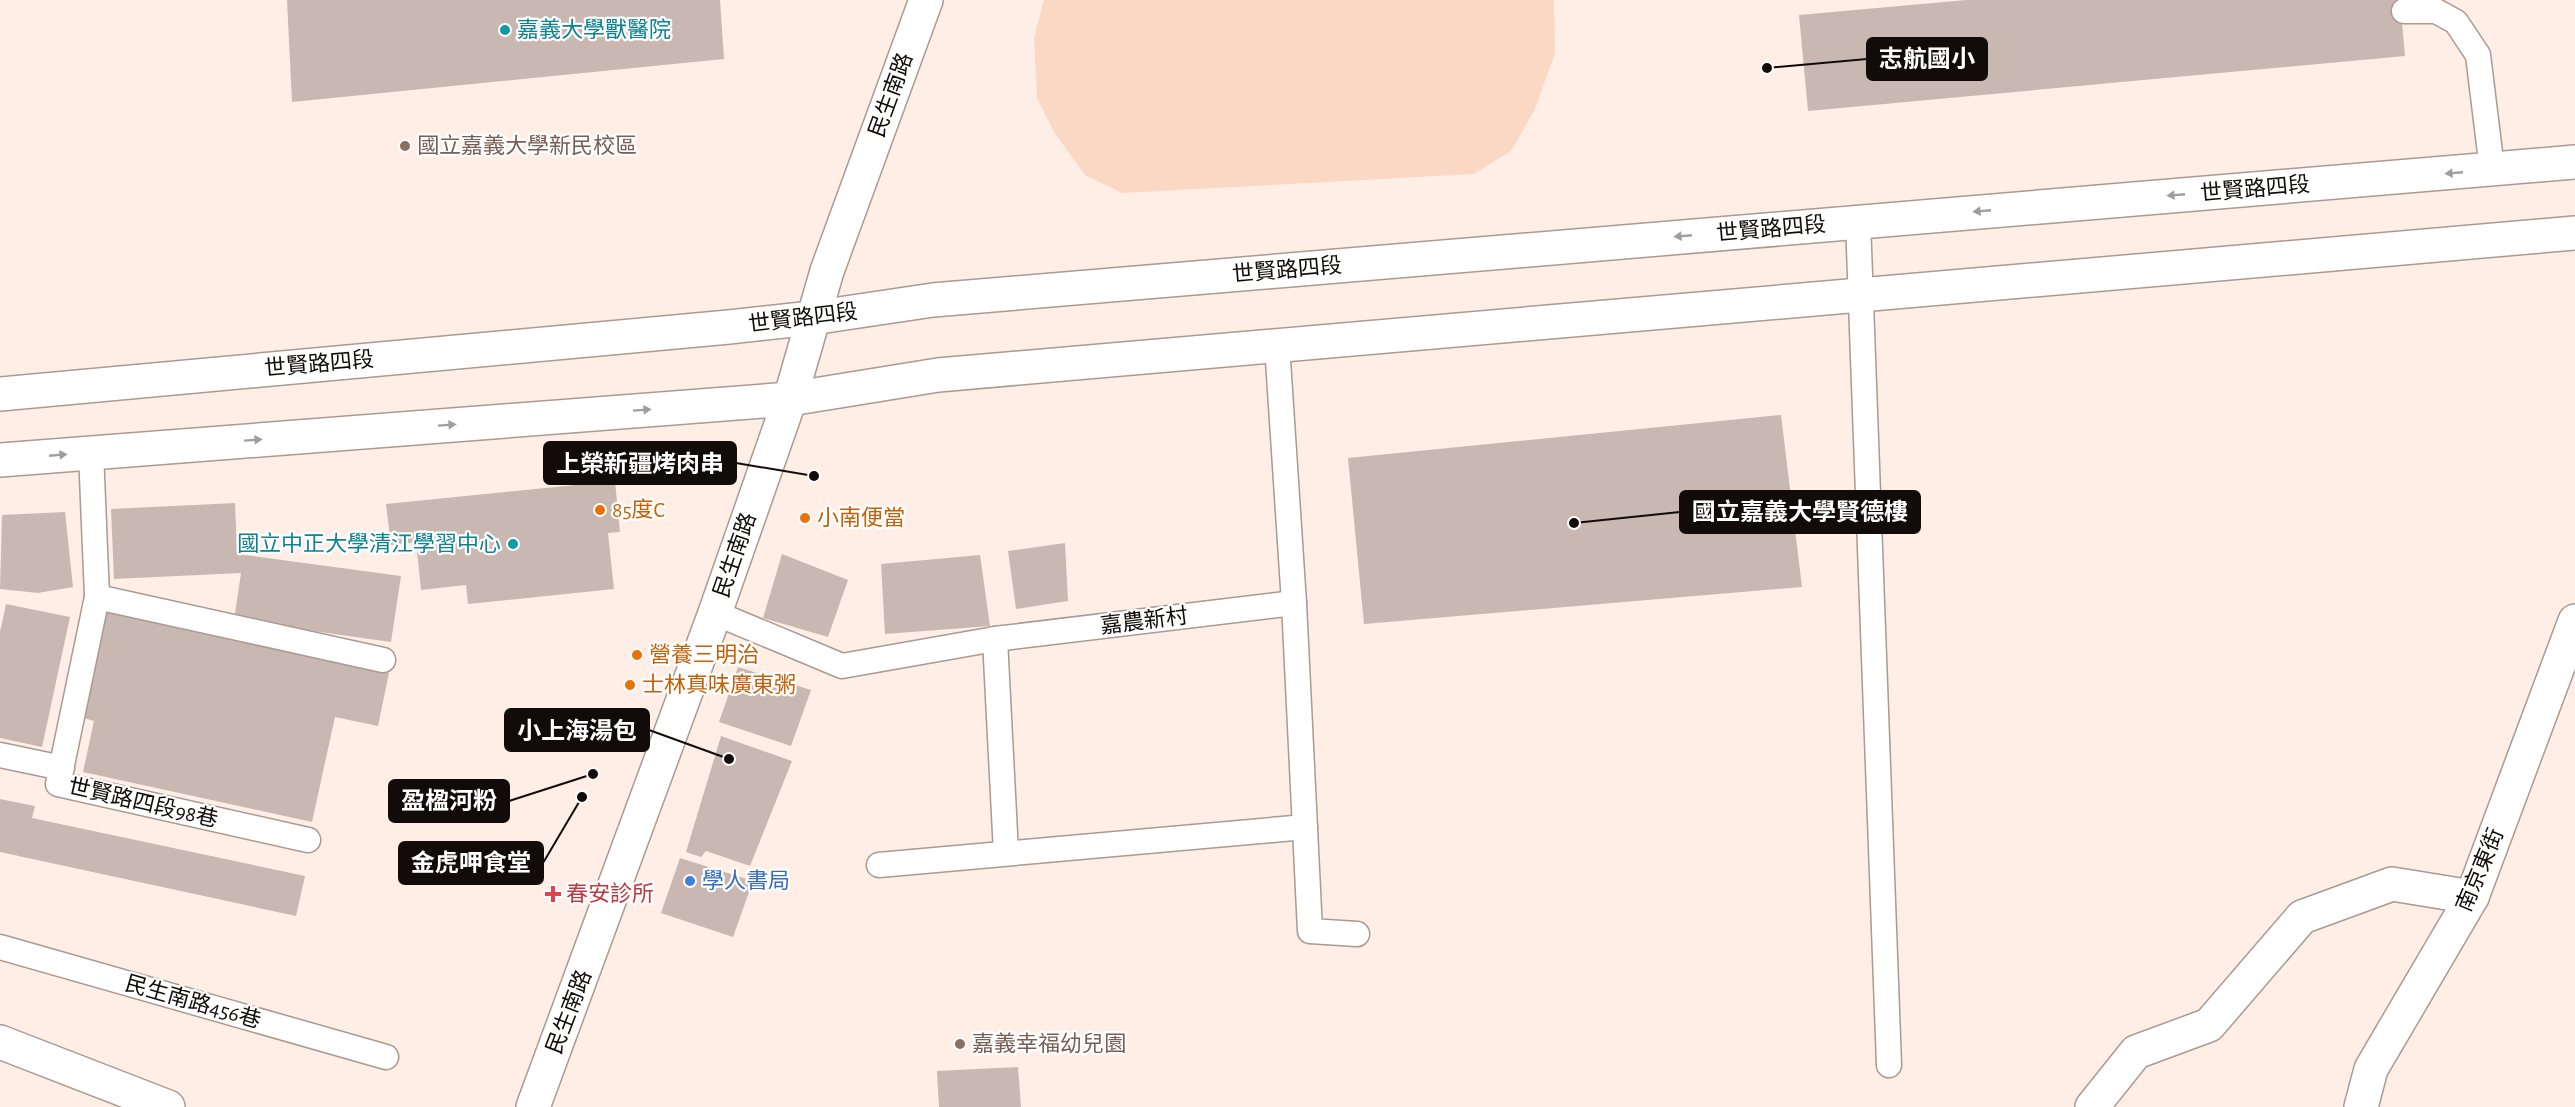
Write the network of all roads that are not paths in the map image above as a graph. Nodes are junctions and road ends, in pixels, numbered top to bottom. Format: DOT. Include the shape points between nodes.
graph roads {
  1 [pos="926,0"];
  2 [pos="2404,11"];
  3 [pos="2575,162"];
  4 [pos="2492,169"];
  5 [pos="1858,221"];
  6 [pos="2575,233"];
  7 [pos="1862,296"];
  8 [pos="812,318"];
  9 [pos="1277,345"];
  10 [pos="0,394"];
  11 [pos="790,399"];
  12 [pos="91,452"];
  13 [pos="0,460"];
  14 [pos="97,597"];
  15 [pos="1294,603"];
  16 [pos="715,613"];
  17 [pos="2575,621"];
  18 [pos="995,639"];
  19 [pos="383,660"];
  20 [pos="0,755"];
  21 [pos="62,768"];
  22 [pos="1305,827"];
  23 [pos="308,840"];
  24 [pos="1006,853"];
  25 [pos="879,865"];
  26 [pos="2472,897"];
  27 [pos="1357,934"];
  28 [pos="0,947"];
  29 [pos="0,1042"];
  30 [pos="386,1058"];
  31 [pos="1889,1065"];
  32 [pos="168,1107"];
  33 [pos="533,1107"];
  34 [pos="2092,1107"];
  35 [pos="2361,1107"];
  1 -- 8 [label="main road, 民生南路"];
  2 -- 4 [label="lane" via="2436,11 2456,22 2478,55"];
  3 -- 4 [label="main road, 世賢路四段"];
  4 -- 5 [label="main road, 世賢路四段, one-way"];
  5 -- 7 [label="lane"];
  5 -- 8 [label="main road, 世賢路四段, one-way" via="933,300"];
  6 -- 7 [label="main road"];
  7 -- 9 [label="main road"];
  7 -- 31 [label="lane"];
  8 -- 10 [label="main road, 世賢路四段"];
  8 -- 11 [label="main road, 民生南路"];
  9 -- 11 [label="main road" via="938,375"];
  9 -- 15 [label="lane"];
  12 -- 11 [label="main road, one-way"];
  11 -- 16 [label="main road, 民生南路"];
  13 -- 12 [label="main road, one-way"];
  12 -- 14 [label="lane, 世賢路四段98巷"];
  14 -- 19 [label="lane"];
  14 -- 21 [label="lane, 世賢路四段98巷"];
  15 -- 18 [label="lane, 嘉農新村"];
  15 -- 22 [label="lane"];
  16 -- 18 [label="lane, 嘉農新村" via="842,666"];
  16 -- 33 [label="main road, 民生南路"];
  17 -- 26 [label="main road, 南京東街"];
  18 -- 24 [label="lane"];
  20 -- 21 [label="lane"];
  21 -- 23 [label="lane, 世賢路四段98巷" via="58,784"];
  22 -- 24 [label="lane"];
  22 -- 27 [label="lane" via="1310,931"];
  24 -- 25 [label="lane"];
  26 -- 34 [label="main road" via="2392,884 2302,916 2209,1025 2136,1052"];
  26 -- 35 [label="main road, 南京東街" via="2371,1069"];
  28 -- 30 [label="lane, 民生南路456巷"];
  29 -- 32 [label="main road"];
}
